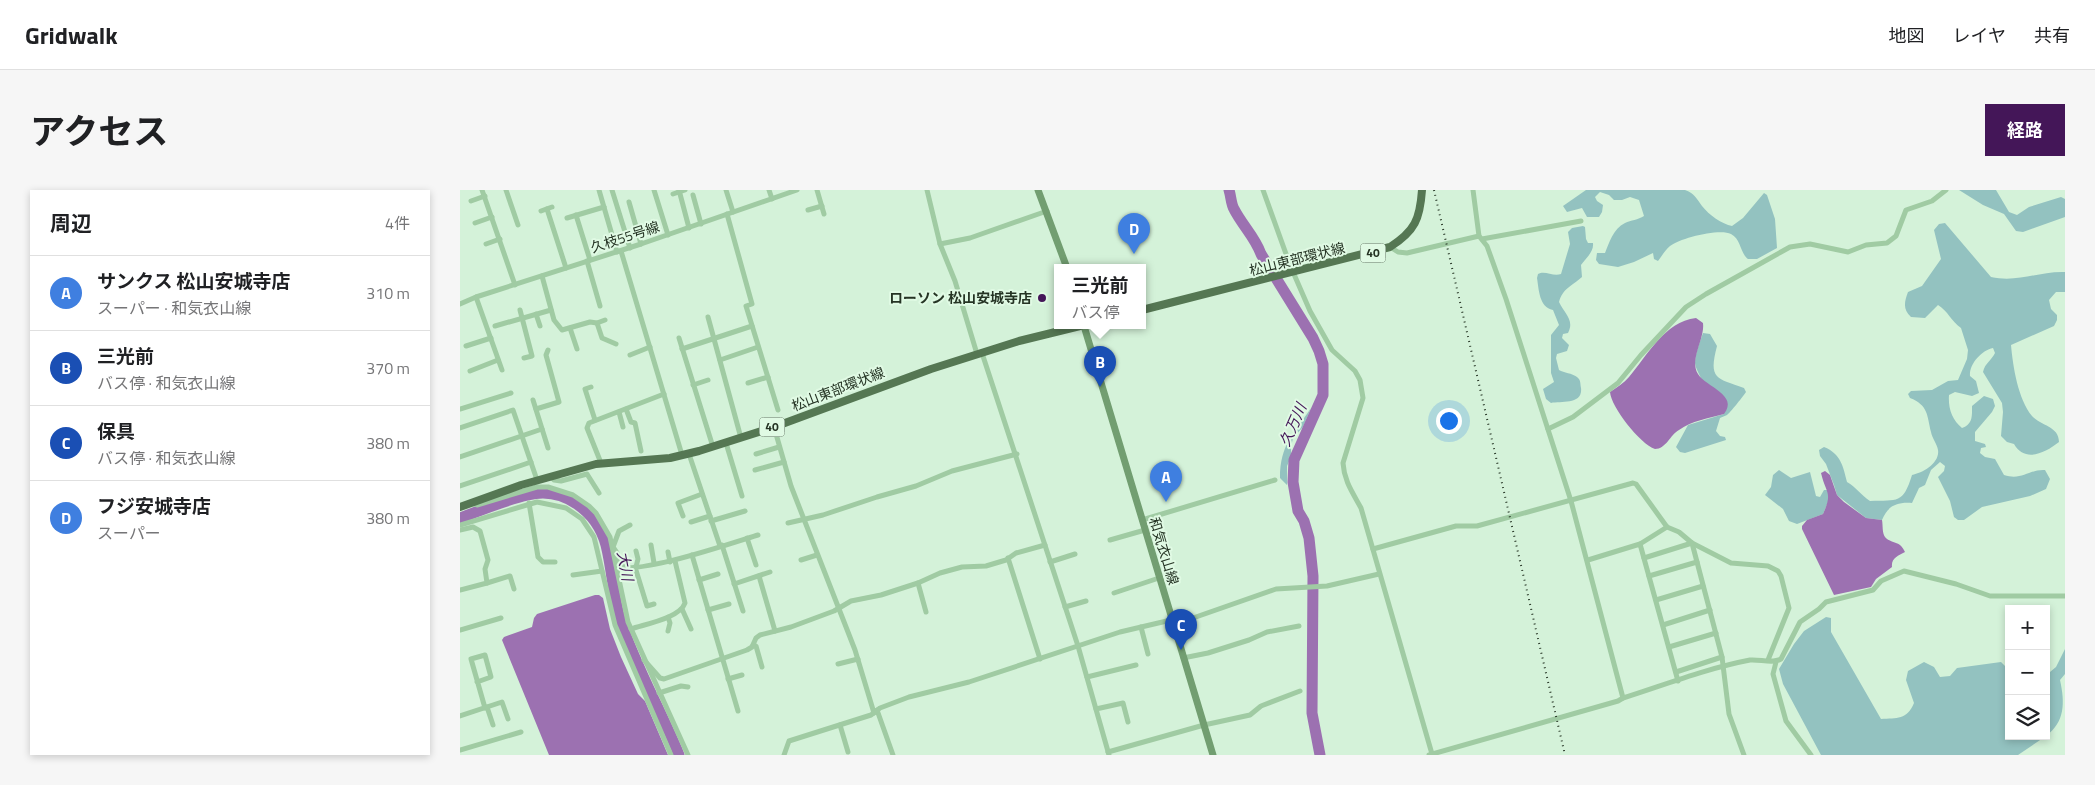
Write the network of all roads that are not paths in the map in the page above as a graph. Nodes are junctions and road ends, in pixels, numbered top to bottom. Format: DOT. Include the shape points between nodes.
graph roads {
  1 [pos="482,190"];
  2 [pos="599,190"];
  3 [pos="612,190"];
  4 [pos="654,190"];
  5 [pos="726,190"];
  6 [pos="769,190"];
  7 [pos="797,190"];
  8 [pos="817,190"];
  9 [pos="927,190"];
  10 [pos="1038,190"];
  11 [pos="1263,190"];
  12 [pos="1422,190"];
  13 [pos="1473,190"];
  14 [pos="1946,190"];
  15 [pos="508,191"];
  16 [pos="681,191"];
  17 [pos="673,194"];
  18 [pos="693,195"];
  19 [pos="485,196"];
  20 [pos="772,199"];
  21 [pos="471,201"];
  22 [pos="629,202"];
  23 [pos="822,206"];
  24 [pos="604,207"];
  25 [pos="547,209"];
  26 [pos="808,210"];
  27 [pos="1047,212"];
  28 [pos="730,213"];
  29 [pos="824,214"];
  30 [pos="576,215"];
  31 [pos="492,217"];
  32 [pos="567,218"];
  33 [pos="1581,221"];
  34 [pos="475,223"];
  35 [pos="701,224"];
  36 [pos="518,225"];
  37 [pos="689,228"];
  38 [pos="668,235"];
  39 [pos="1480,238"];
  40 [pos="500,239"];
  41 [pos="486,244"];
  42 [pos="642,244"];
  43 [pos="940,244"];
  44 [pos="1390,247"];
  45 [pos="630,248"];
  46 [pos="619,252"];
  47 [pos="588,261"];
  48 [pos="1066,264"];
  49 [pos="566,268"];
  50 [pos="1291,273"];
  51 [pos="542,276"];
  52 [pos="515,284"];
  53 [pos="476,297"];
  54 [pos="460,304"];
  55 [pos="600,306"];
  56 [pos="1146,309"];
  57 [pos="520,310"];
  58 [pos="550,310"];
  59 [pos="536,314"];
  60 [pos="708,317"];
  61 [pos="522,318"];
  62 [pos="606,320"];
  63 [pos="597,323"];
  64 [pos="496,326"];
  65 [pos="540,326"];
  66 [pos="752,326"];
  67 [pos="570,328"];
  68 [pos="1071,329"];
  69 [pos="1083,329"];
  70 [pos="491,338"];
  71 [pos="679,338"];
  72 [pos="714,339"];
  73 [pos="616,344"];
  74 [pos="466,346"];
  75 [pos="650,347"];
  76 [pos="758,347"];
  77 [pos="577,349"];
  78 [pos="682,349"];
  79 [pos="548,350"];
  80 [pos="980,353"];
  81 [pos="630,355"];
  82 [pos="524,358"];
  83 [pos="498,360"];
  84 [pos="720,360"];
  85 [pos="502,370"];
  86 [pos="470,371"];
  87 [pos="768,377"];
  88 [pos="708,380"];
  89 [pos="748,383"];
  90 [pos="693,385"];
  91 [pos="591,387"];
  92 [pos="511,393"];
  93 [pos="664,394"];
  94 [pos="533,400"];
  95 [pos="460,409"];
  96 [pos="536,409"];
  97 [pos="626,409"];
  98 [pos="778,410"];
  99 [pos="619,412"];
  100 [pos="595,420"];
  101 [pos="623,427"];
  102 [pos="774,427"];
  103 [pos="460,428"];
  104 [pos="542,429"];
  105 [pos="1548,429"];
  106 [pos="522,436"];
  107 [pos="742,438"];
  108 [pos="726,443"];
  109 [pos="713,447"];
  110 [pos="780,447"];
  111 [pos="548,448"];
  112 [pos="641,451"];
  113 [pos="686,454"];
  114 [pos="756,454"];
  115 [pos="1016,454"];
  116 [pos="460,457"];
  117 [pos="531,462"];
  118 [pos="784,462"];
  119 [pos="600,464"];
  120 [pos="755,470"];
  121 [pos="551,476"];
  122 [pos="537,480"];
  123 [pos="1275,480"];
  124 [pos="460,486"];
  125 [pos="599,493"];
  126 [pos="702,494"];
  127 [pos="742,496"];
  128 [pos="1570,501"];
  129 [pos="471,503"];
  130 [pos="529,503"];
  131 [pos="460,507"];
  132 [pos="745,511"];
  133 [pos="683,516"];
  134 [pos="711,518"];
  135 [pos="803,519"];
  136 [pos="1142,520"];
  137 [pos="691,522"];
  138 [pos="788,523"];
  139 [pos="630,524"];
  140 [pos="460,526"];
  141 [pos="1667,527"];
  142 [pos="460,530"];
  143 [pos="1145,530"];
  144 [pos="758,535"];
  145 [pos="747,538"];
  146 [pos="1110,540"];
  147 [pos="1692,543"];
  148 [pos="1640,544"];
  149 [pos="651,545"];
  150 [pos="1044,545"];
  151 [pos="721,546"];
  152 [pos="613,547"];
  153 [pos="1372,548"];
  154 [pos="636,551"];
  155 [pos="668,552"];
  156 [pos="1075,554"];
  157 [pos="817,555"];
  158 [pos="692,556"];
  159 [pos="1008,558"];
  160 [pos="1644,558"];
  161 [pos="800,560"];
  162 [pos="1588,560"];
  163 [pos="555,562"];
  164 [pos="672,562"];
  165 [pos="1050,562"];
  166 [pos="1697,562"];
  167 [pos="654,563"];
  168 [pos="756,565"];
  169 [pos="636,567"];
  170 [pos="602,571"];
  171 [pos="770,572"];
  172 [pos="718,574"];
  173 [pos="1380,574"];
  174 [pos="573,575"];
  175 [pos="759,576"];
  176 [pos="1649,576"];
  177 [pos="1159,578"];
  178 [pos="699,580"];
  179 [pos="487,583"];
  180 [pos="918,583"];
  181 [pos="734,584"];
  182 [pos="1703,586"];
  183 [pos="514,589"];
  184 [pos="460,590"];
  185 [pos="1114,592"];
  186 [pos="2065,596"];
  187 [pos="1656,600"];
  188 [pos="1086,601"];
  189 [pos="654,604"];
  190 [pos="729,604"];
  191 [pos="1065,607"];
  192 [pos="682,608"];
  193 [pos="838,609"];
  194 [pos="708,610"];
  195 [pos="1710,610"];
  196 [pos="743,611"];
  197 [pos="926,612"];
  198 [pos="668,617"];
  199 [pos="501,618"];
  200 [pos="1172,622"];
  201 [pos="1662,625"];
  202 [pos="1299,626"];
  203 [pos="1141,627"];
  204 [pos="631,629"];
  205 [pos="691,629"];
  206 [pos="460,630"];
  207 [pos="775,631"];
  208 [pos="668,632"];
  209 [pos="1716,633"];
  210 [pos="753,645"];
  211 [pos="1078,646"];
  212 [pos="1669,647"];
  213 [pos="1148,654"];
  214 [pos="1722,657"];
  215 [pos="722,658"];
  216 [pos="1183,658"];
  217 [pos="858,659"];
  218 [pos="1040,659"];
  219 [pos="644,660"];
  220 [pos="1768,660"];
  221 [pos="1776,662"];
  222 [pos="838,664"];
  223 [pos="1136,665"];
  224 [pos="762,667"];
  225 [pos="1724,667"];
  226 [pos="1676,672"];
  227 [pos="742,675"];
  228 [pos="1087,677"];
  229 [pos="728,679"];
  230 [pos="1678,681"];
  231 [pos="478,682"];
  232 [pos="688,687"];
  233 [pos="1300,690"];
  234 [pos="659,693"];
  235 [pos="1623,698"];
  236 [pos="486,708"];
  237 [pos="1096,709"];
  238 [pos="738,711"];
  239 [pos="875,712"];
  240 [pos="460,716"];
  241 [pos="508,719"];
  242 [pos="1128,722"];
  243 [pos="493,725"];
  244 [pos="840,725"];
  245 [pos="1204,725"];
  246 [pos="521,732"];
  247 [pos="460,750"];
  248 [pos="848,752"];
  249 [pos="1108,754"];
  250 [pos="1430,754"];
  251 [pos="671,755"];
  252 [pos="688,755"];
  253 [pos="784,755"];
  254 [pos="893,755"];
  255 [pos="1213,755"];
  256 [pos="1744,755"];
  257 [pos="1811,755"];
  1 -- 19 [label="street"];
  2 -- 24 [label="street"];
  3 -- 45 [label="street"];
  4 -- 38 [label="street"];
  5 -- 28 [label="street"];
  6 -- 20 [label="street"];
  7 -- 20 [label="street, 久枝55号線"];
  8 -- 23 [label="street"];
  9 -- 43 [label="street"];
  10 -- 27 [label="main road"];
  11 -- 50 [label="street"];
  12 -- 44 [label="main road, 松山東部環状線 / 40" via="1414,226"];
  13 -- 39 [label="street"];
  14 -- 105 [label="street" via="1932,201 1906,210 1896,236 1887,243 1866,245 1848,252 1810,244 1790,247 1706,294 1686,307 1618,383 1573,417"];
  15 -- 36 [label="street"];
  16 -- 17 [label="street"];
  16 -- 37 [label="street"];
  18 -- 35 [label="street"];
  19 -- 21 [label="street"];
  19 -- 31 [label="street"];
  20 -- 28 [label="street, 久枝55号線"];
  22 -- 42 [label="street"];
  23 -- 26 [label="street"];
  23 -- 29 [label="street"];
  24 -- 30 [label="street"];
  24 -- 46 [label="street"];
  25 -- 49 [label="street"];
  27 -- 43 [label="street" via="970,238"];
  27 -- 48 [label="main road"];
  28 -- 35 [label="street, 久枝55号線"];
  28 -- 66 [label="street" via="752,304 746,306"];
  30 -- 32 [label="street"];
  30 -- 47 [label="street"];
  31 -- 34 [label="street"];
  31 -- 40 [label="street"];
  33 -- 39 [label="street"];
  35 -- 37 [label="street, 久枝55号線"];
  37 -- 38 [label="street, 久枝55号線"];
  38 -- 42 [label="street, 久枝55号線"];
  39 -- 44 [label="street" via="1407,253"];
  39 -- 105 [label="street" via="1487,246 1506,299"];
  40 -- 41 [label="street"];
  40 -- 52 [label="street"];
  42 -- 45 [label="street, 久枝55号線"];
  43 -- 80 [label="street"];
  44 -- 50 [label="main road, 松山東部環状線 / 40"];
  45 -- 46 [label="street, 久枝55号線"];
  46 -- 47 [label="street, 久枝55号線"];
  46 -- 75 [label="street"];
  47 -- 49 [label="street, 久枝55号線"];
  47 -- 55 [label="street"];
  49 -- 51 [label="street, 久枝55号線"];
  50 -- 56 [label="main road, 松山東部環状線 / 40"];
  50 -- 153 [label="street" via="1328,344 1360,380 1363,398 1343,463 1347,482 1361,508"];
  51 -- 52 [label="street, 久枝55号線"];
  51 -- 58 [label="street"];
  52 -- 53 [label="street, 久枝55号線"];
  53 -- 54 [label="street, 久枝55号線"];
  53 -- 70 [label="street"];
  57 -- 61 [label="street"];
  58 -- 59 [label="street"];
  58 -- 67 [label="street" via="558,327 562,330"];
  59 -- 61 [label="street"];
  59 -- 65 [label="street"];
  60 -- 72 [label="street"];
  61 -- 64 [label="street"];
  61 -- 82 [label="street" via="532,356"];
  62 -- 63 [label="street"];
  63 -- 67 [label="street"];
  63 -- 73 [label="street" via="602,338"];
  66 -- 72 [label="street"];
  66 -- 76 [label="street"];
  67 -- 77 [label="street"];
  68 -- 80 [label="main road, 松山東部環状線 / 40"];
  69 -- 136 [label="main road, 和気衣山線"];
  70 -- 74 [label="street"];
  70 -- 83 [label="street"];
  71 -- 78 [label="street"];
  72 -- 78 [label="street"];
  72 -- 84 [label="street"];
  75 -- 81 [label="street"];
  75 -- 93 [label="street"];
  76 -- 84 [label="street"];
  76 -- 87 [label="street"];
  78 -- 90 [label="street"];
  79 -- 96 [label="street" via="546,355 559,402"];
  80 -- 102 [label="main road, 松山東部環状線 / 40"];
  80 -- 115 [label="street"];
  83 -- 85 [label="street"];
  83 -- 86 [label="street"];
  84 -- 107 [label="street"];
  87 -- 89 [label="street"];
  87 -- 98 [label="street"];
  88 -- 90 [label="street"];
  90 -- 109 [label="street"];
  91 -- 100 [label="street" via="585,389"];
  92 -- 95 [label="street"];
  93 -- 97 [label="street"];
  93 -- 113 [label="street"];
  94 -- 96 [label="street"];
  96 -- 104 [label="street"];
  97 -- 99 [label="street"];
  97 -- 112 [label="street" via="631,422 635,423"];
  99 -- 100 [label="street"];
  99 -- 101 [label="street"];
  100 -- 119 [label="street" via="587,428"];
  102 -- 107 [label="main road, 松山東部環状線 / 40"];
  102 -- 110 [label="street"];
  103 -- 106 [label="street" via="513,410"];
  104 -- 106 [label="street"];
  104 -- 111 [label="street"];
  105 -- 128 [label="street"];
  106 -- 116 [label="street"];
  106 -- 117 [label="street"];
  107 -- 108 [label="main road, 松山東部環状線 / 40"];
  108 -- 109 [label="main road, 松山東部環状線 / 40"];
  108 -- 127 [label="street"];
  109 -- 113 [label="main road, 松山東部環状線 / 40"];
  110 -- 114 [label="street"];
  110 -- 118 [label="street"];
  113 -- 119 [label="main road, 松山東部環状線 / 40"];
  113 -- 126 [label="street"];
  115 -- 135 [label="street"];
  115 -- 150 [label="street"];
  117 -- 122 [label="street"];
  117 -- 124 [label="street"];
  118 -- 120 [label="street"];
  118 -- 135 [label="street"];
  119 -- 121 [label="main road, 松山東部環状線 / 40"];
  121 -- 122 [label="main road, 松山東部環状線 / 40"];
  121 -- 125 [label="street" via="554,480 561,480 586,474"];
  122 -- 129 [label="main road, 松山東部環状線 / 40"];
  123 -- 136 [label="street"];
  126 -- 133 [label="street" via="678,503"];
  126 -- 134 [label="street"];
  128 -- 141 [label="street" via="1633,483"];
  128 -- 153 [label="street" via="1477,526 1456,526"];
  128 -- 162 [label="street"];
  129 -- 131 [label="main road, 松山東部環状線 / 40"];
  129 -- 152 [label="street" via="477,505 537,487 559,490 582,501 596,513"];
  130 -- 140 [label="street"];
  130 -- 163 [label="street" via="538,557 543,562"];
  130 -- 170 [label="street" via="545,502 575,513 594,537"];
  132 -- 134 [label="street"];
  134 -- 137 [label="street"];
  134 -- 151 [label="street"];
  135 -- 138 [label="street"];
  135 -- 157 [label="street"];
  136 -- 143 [label="main road, 和気衣山線"];
  139 -- 152 [label="street" via="619,531"];
  141 -- 147 [label="street"];
  141 -- 148 [label="street"];
  142 -- 179 [label="street" via="473,527 480,531 488,560 484,569"];
  143 -- 146 [label="street"];
  143 -- 177 [label="main road, 和気衣山線"];
  144 -- 145 [label="street"];
  145 -- 151 [label="street"];
  145 -- 168 [label="street"];
  147 -- 160 [label="street"];
  147 -- 166 [label="street"];
  147 -- 220 [label="street" via="1731,563 1768,566 1778,571 1789,608"];
  148 -- 160 [label="street"];
  148 -- 162 [label="street"];
  149 -- 167 [label="street"];
  150 -- 159 [label="street"];
  150 -- 165 [label="street"];
  151 -- 158 [label="street"];
  151 -- 181 [label="street"];
  152 -- 169 [label="street" via="624,568"];
  152 -- 204 [label="street" via="624,610"];
  153 -- 173 [label="street"];
  154 -- 169 [label="street"];
  155 -- 164 [label="street"];
  156 -- 165 [label="street"];
  157 -- 161 [label="street"];
  157 -- 193 [label="street"];
  158 -- 164 [label="street"];
  158 -- 178 [label="street"];
  159 -- 180 [label="street" via="986,566 962,567 940,573"];
  159 -- 218 [label="street"];
  160 -- 176 [label="street"];
  162 -- 235 [label="street"];
  164 -- 167 [label="street"];
  164 -- 192 [label="street" via="685,603"];
  165 -- 191 [label="street"];
  166 -- 176 [label="street"];
  166 -- 182 [label="street"];
  167 -- 169 [label="street"];
  169 -- 189 [label="street" via="647,606"];
  170 -- 174 [label="street"];
  170 -- 251 [label="street" via="615,625"];
  171 -- 175 [label="street"];
  172 -- 178 [label="street"];
  173 -- 200 [label="street" via="1319,587 1276,589 1220,610"];
  173 -- 250 [label="street"];
  175 -- 181 [label="street"];
  175 -- 207 [label="street"];
  176 -- 187 [label="street"];
  177 -- 185 [label="street"];
  177 -- 200 [label="main road, 和気衣山線"];
  178 -- 194 [label="street"];
  179 -- 183 [label="street" via="510,576"];
  179 -- 184 [label="street"];
  180 -- 193 [label="street" via="851,601"];
  180 -- 197 [label="street"];
  181 -- 196 [label="street"];
  182 -- 187 [label="street"];
  182 -- 195 [label="street"];
  186 -- 221 [label="street" via="1990,596 1904,571 1881,581 1873,590 1826,602 1800,622 1781,659"];
  187 -- 201 [label="street"];
  188 -- 191 [label="street"];
  190 -- 194 [label="street"];
  191 -- 211 [label="street"];
  192 -- 198 [label="street"];
  192 -- 205 [label="street"];
  193 -- 207 [label="street"];
  193 -- 217 [label="street"];
  194 -- 215 [label="street"];
  195 -- 201 [label="street"];
  195 -- 209 [label="street"];
  198 -- 204 [label="street"];
  198 -- 208 [label="street"];
  199 -- 206 [label="street"];
  200 -- 203 [label="street"];
  200 -- 216 [label="main road, 和気衣山線"];
  201 -- 212 [label="street"];
  202 -- 216 [label="street" via="1267,632 1208,653"];
  203 -- 211 [label="street"];
  203 -- 213 [label="street"];
  204 -- 219 [label="street"];
  207 -- 210 [label="street" via="757,636"];
  209 -- 212 [label="street"];
  209 -- 214 [label="street"];
  210 -- 215 [label="street"];
  210 -- 224 [label="street"];
  211 -- 218 [label="street"];
  211 -- 228 [label="street"];
  212 -- 226 [label="street"];
  214 -- 225 [label="street"];
  214 -- 226 [label="street"];
  215 -- 219 [label="street" via="662,680"];
  215 -- 229 [label="street"];
  216 -- 245 [label="main road, 和気衣山線"];
  217 -- 222 [label="street"];
  217 -- 239 [label="street"];
  218 -- 239 [label="street" via="909,697"];
  219 -- 234 [label="street"];
  220 -- 221 [label="street"];
  220 -- 225 [label="street" via="1752,660"];
  221 -- 257 [label="street" via="1773,674 1786,721"];
  223 -- 228 [label="street"];
  225 -- 230 [label="street"];
  225 -- 256 [label="street" via="1729,714"];
  226 -- 230 [label="street"];
  227 -- 229 [label="street"];
  228 -- 237 [label="street"];
  229 -- 238 [label="street"];
  230 -- 235 [label="street"];
  231 -- 231 [label="street" via="471,659 485,655 491,677"];
  231 -- 236 [label="street"];
  232 -- 234 [label="street"];
  233 -- 245 [label="street" via="1261,706 1250,715"];
  234 -- 252 [label="street"];
  235 -- 250 [label="street"];
  236 -- 240 [label="street"];
  236 -- 241 [label="street" via="502,702"];
  236 -- 243 [label="street"];
  237 -- 242 [label="street" via="1123,703"];
  237 -- 249 [label="street"];
  239 -- 244 [label="street"];
  239 -- 254 [label="street"];
  244 -- 248 [label="street"];
  244 -- 253 [label="street" via="789,741"];
  245 -- 249 [label="street"];
  245 -- 255 [label="main road, 和気衣山線"];
  246 -- 247 [label="street"];
}
